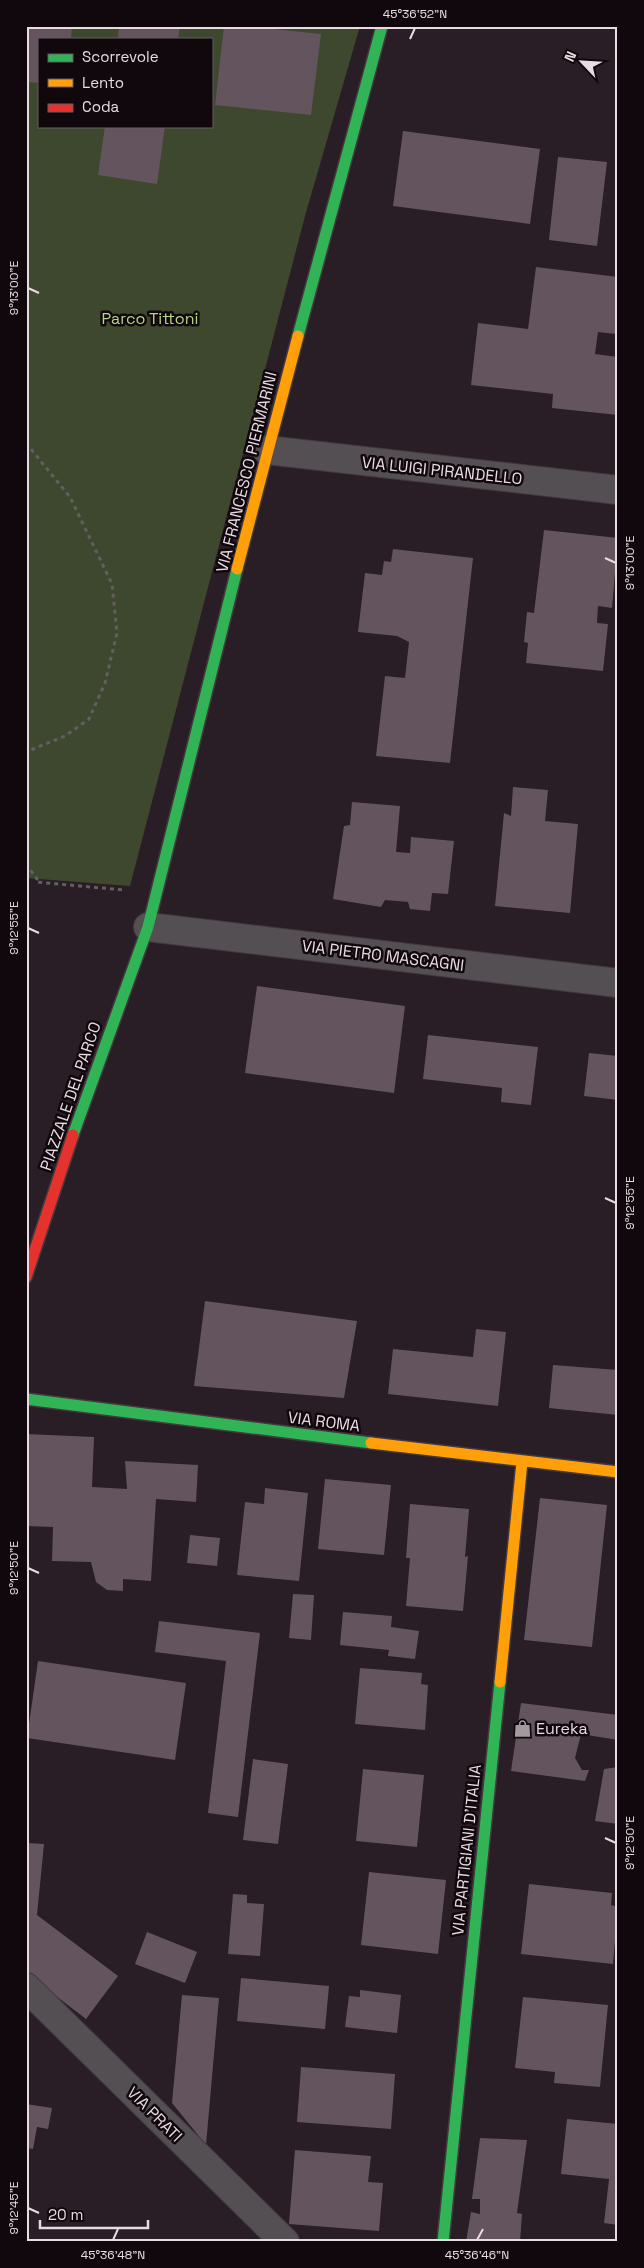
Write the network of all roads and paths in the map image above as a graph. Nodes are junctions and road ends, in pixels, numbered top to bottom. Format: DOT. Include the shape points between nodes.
graph roads {
  1 [pos="382,26"];
  2 [pos="26,443"];
  3 [pos="267,450"];
  4 [pos="618,490"];
  5 [pos="26,752"];
  6 [pos="26,864"];
  7 [pos="128,890"];
  8 [pos="148,927"];
  9 [pos="618,983"];
  10 [pos="26,1277"];
  11 [pos="26,1399"];
  12 [pos="522,1462"];
  13 [pos="618,1472"];
  14 [pos="26,1987"];
  15 [pos="285,2242"];
  16 [pos="444,2242"];
  1 -- 3 [label="street, VIA FRANCESCO PIERMARINI"];
  2 -- 5 [label="path" via="70,497 112,584 117,633 106,683 89,719 65,736"];
  3 -- 4 [label="street, VIA LUIGI PIRANDELLO"];
  3 -- 8 [label="street, VIA FRANCESCO PIERMARINI"];
  6 -- 7 [label="path" via="36,882"];
  8 -- 9 [label="street, VIA PIETRO MASCAGNI"];
  8 -- 10 [label="street, PIAZZALE DEL PARCO" via="73,1132"];
  11 -- 12 [label="street, VIA ROMA"];
  12 -- 13 [label="street, VIA ROMA"];
  12 -- 16 [label="street, VIA PARTIGIANI D'ITALIA"];
  14 -- 15 [label="street, VIA PRATI"];
}
